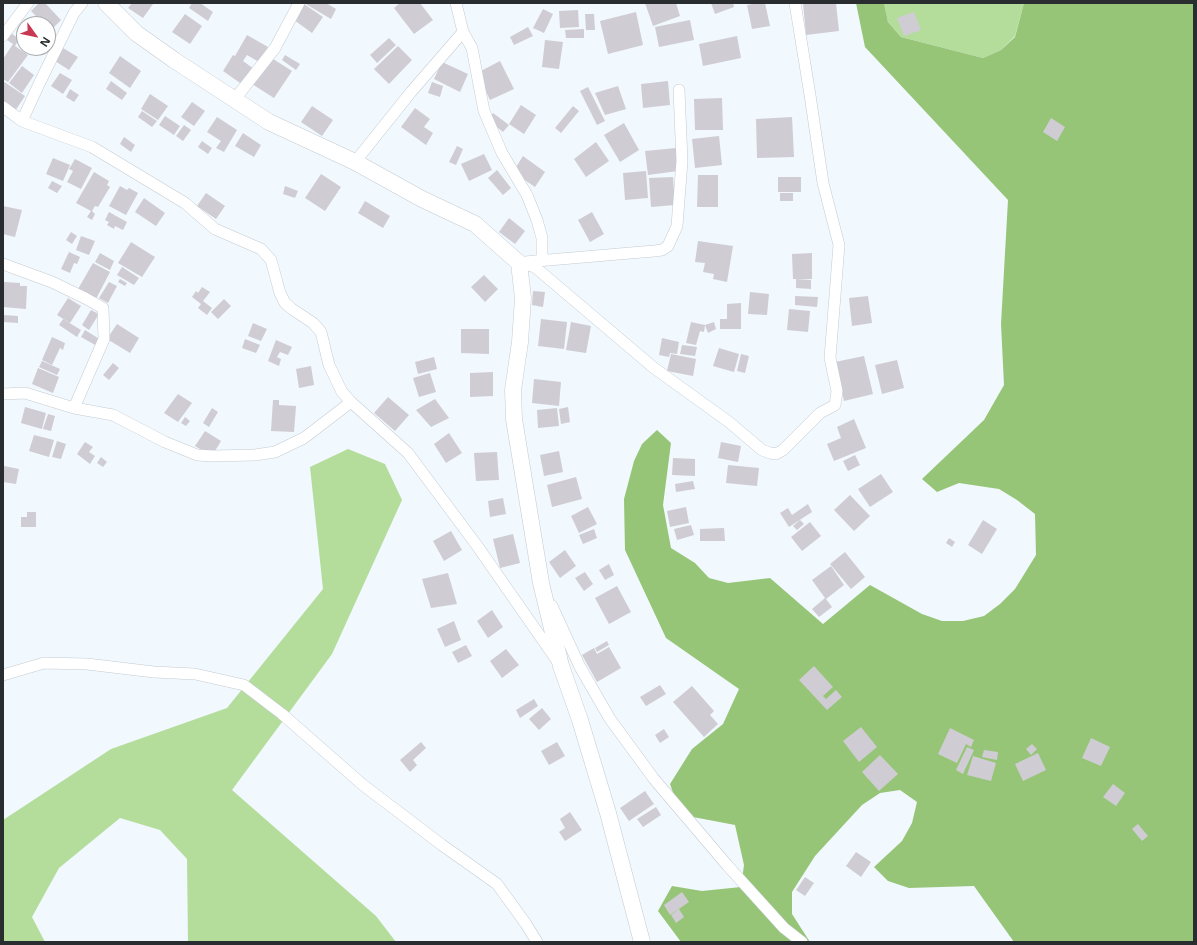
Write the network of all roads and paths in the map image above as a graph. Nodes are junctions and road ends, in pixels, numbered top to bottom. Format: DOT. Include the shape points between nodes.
graph roads {
  1 [pos="28,3"];
  2 [pos="82,3"];
  3 [pos="106,3"];
  4 [pos="300,3"];
  5 [pos="456,3"];
  6 [pos="795,3"];
  7 [pos="463,32"];
  8 [pos="3,36"];
  9 [pos="679,90"];
  10 [pos="235,100"];
  11 [pos="3,107"];
  12 [pos="22,121"];
  13 [pos="355,162"];
  14 [pos="542,260"];
  15 [pos="519,263"];
  16 [pos="3,264"];
  17 [pos="3,394"];
  18 [pos="351,402"];
  19 [pos="74,408"];
  20 [pos="542,584"];
  21 [pos="561,666"];
  22 [pos="3,675"];
  23 [pos="537,942"];
  24 [pos="642,942"];
  25 [pos="802,942"];
  1 -- 8 [label="street"];
  2 -- 12 [label="street" via="74,13"];
  3 -- 10 [label="main road" via="136,33"];
  4 -- 10 [label="street" via="274,48"];
  5 -- 7 [label="street"];
  6 -- 15 [label="street" via="823,183 839,245 830,358 837,391 835,405 820,413 783,450 776,454 762,450 729,422 654,368 535,267"];
  7 -- 13 [label="street"];
  7 -- 14 [label="street" via="472,48 484,111 502,153 527,195 537,220 542,238"];
  9 -- 14 [label="street" via="682,161 677,226 668,246 654,251"];
  10 -- 13 [label="main road" via="269,122"];
  11 -- 12 [label="street"];
  12 -- 18 [label="street" via="92,147 185,203 215,229 261,249 271,260 285,303 321,332 329,365 342,392"];
  13 -- 15 [label="main road" via="422,199 475,224"];
  14 -- 15 [label="street"];
  15 -- 20 [label="main road" via="523,298 513,390 514,419"];
  16 -- 19 [label="street" via="52,282 103,308 104,339"];
  17 -- 19 [label="street" via="25,393"];
  18 -- 19 [label="street" via="304,438 275,452 213,456 196,455 113,415"];
  18 -- 21 [label="street" via="408,453 478,547"];
  20 -- 21 [label="main road"];
  20 -- 25 [label="street" via="580,667 610,719 654,779 727,865 784,928"];
  21 -- 24 [label="main road" via="580,720"];
  22 -- 23 [label="street" via="44,663 88,664 195,674 244,685 282,714 363,784 497,884"];
}
